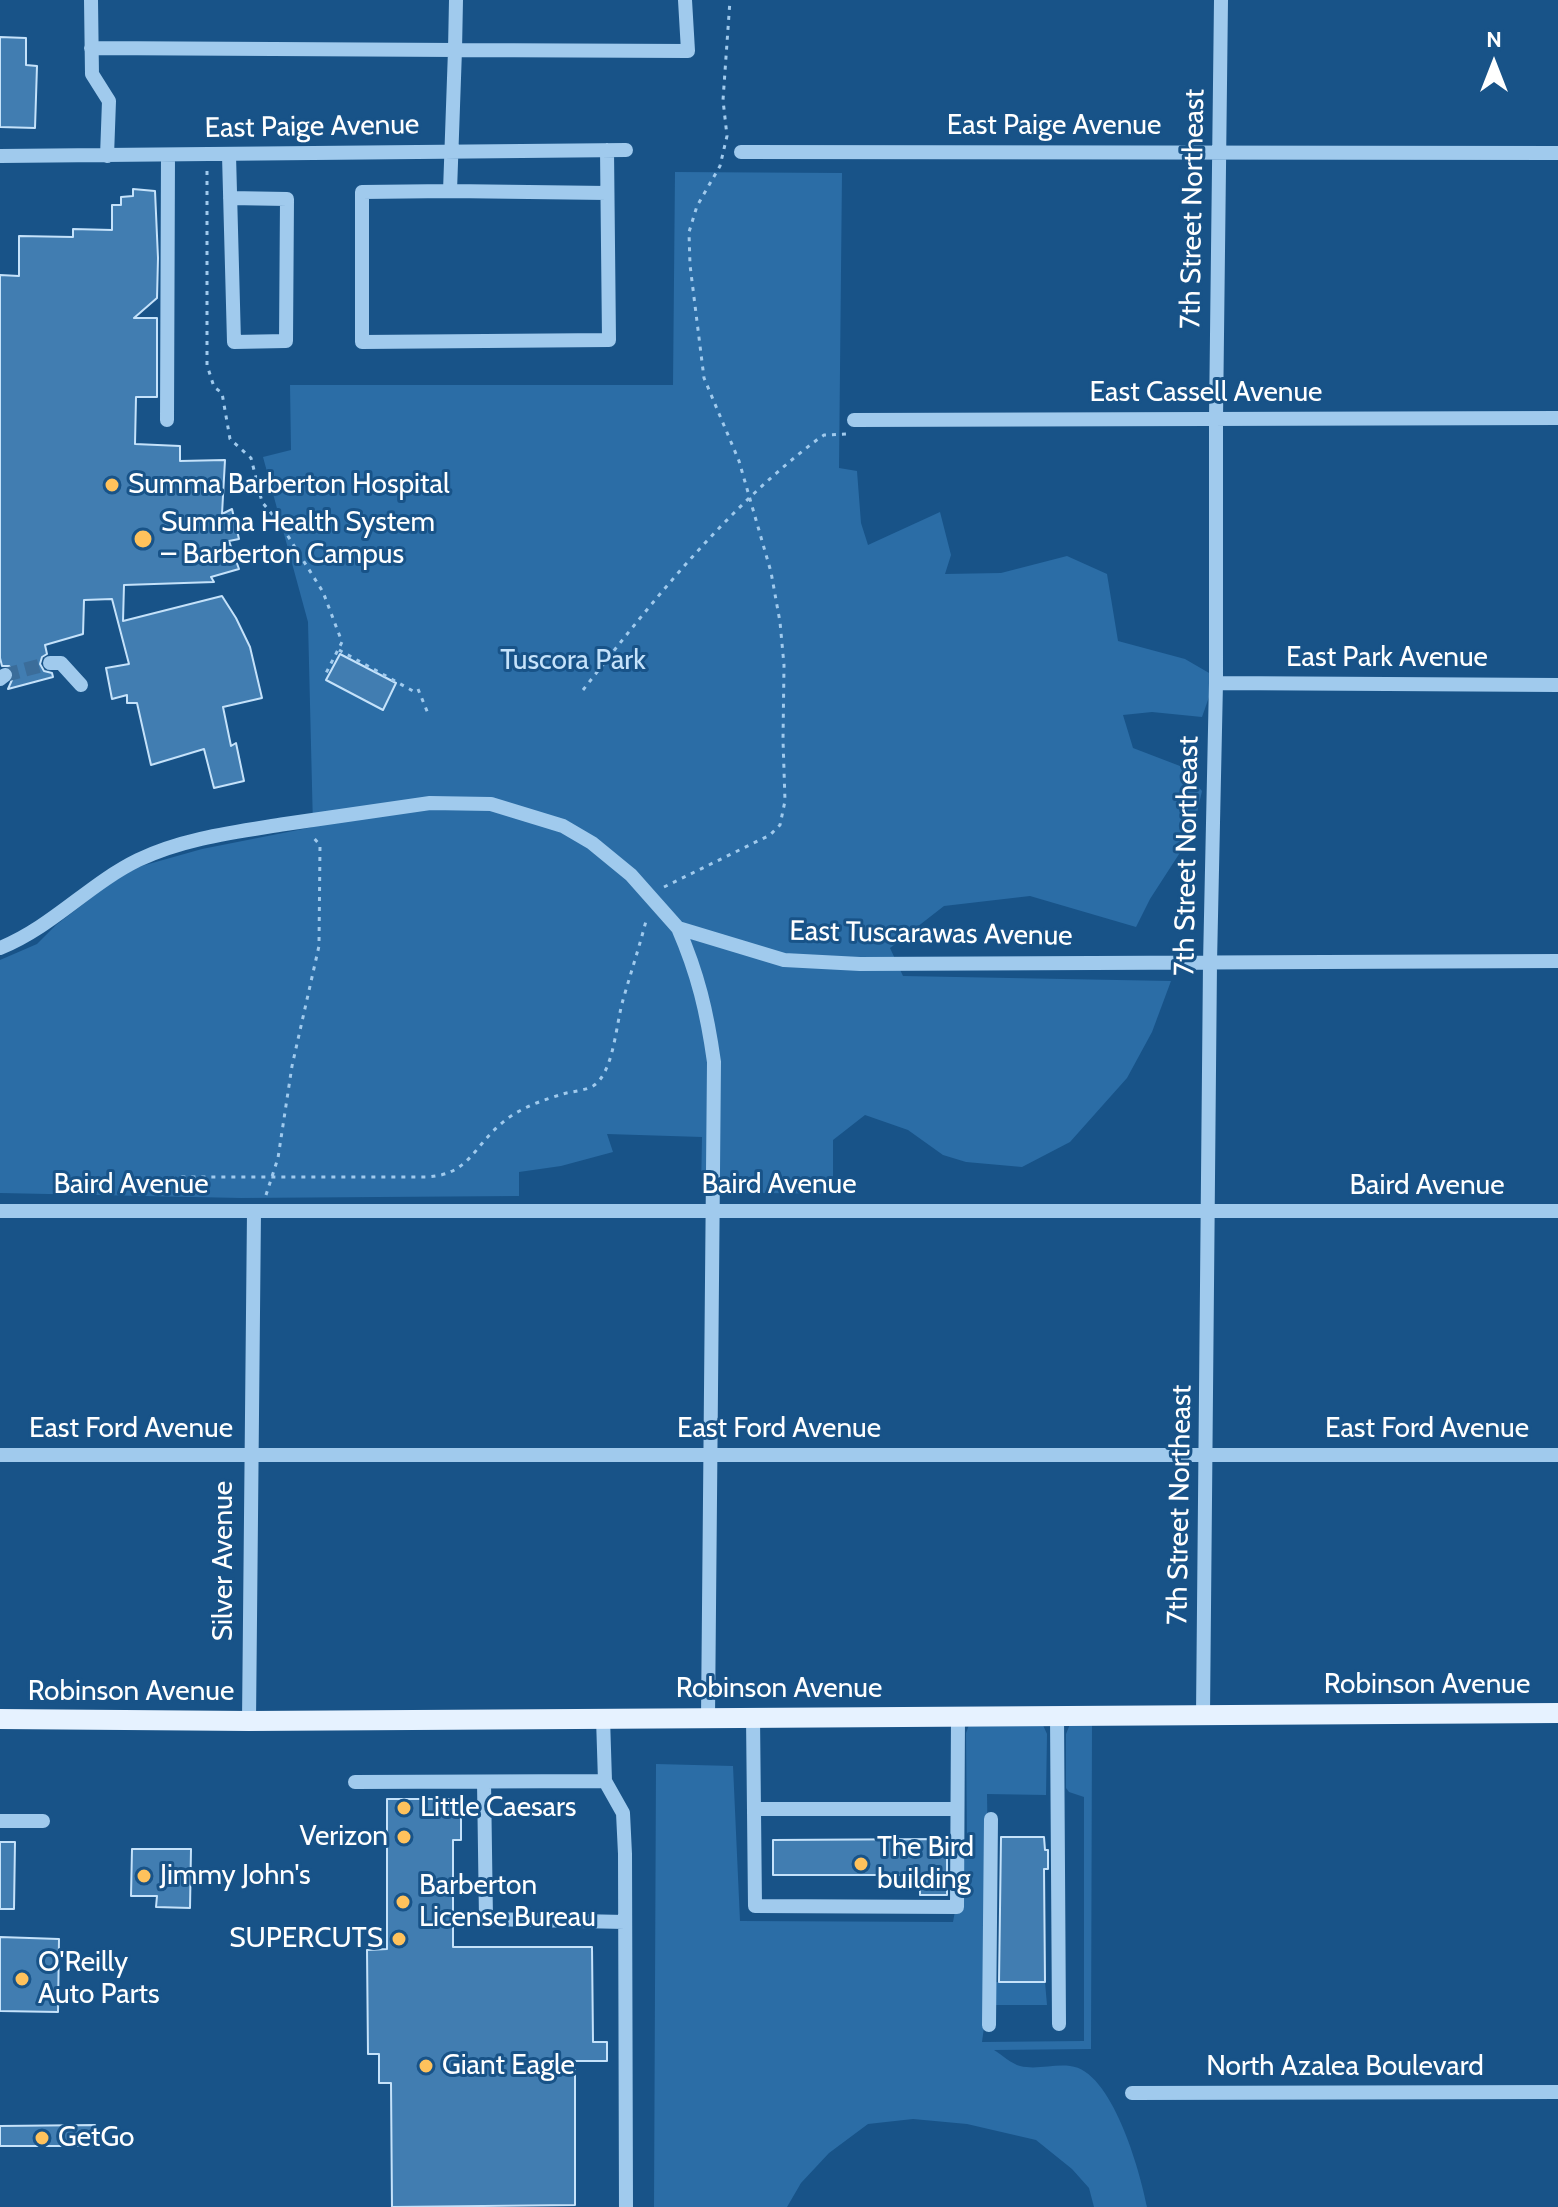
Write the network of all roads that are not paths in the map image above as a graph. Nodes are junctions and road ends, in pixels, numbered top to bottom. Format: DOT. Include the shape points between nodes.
graph roads {
  1 [pos="91,0"];
  2 [pos="456,0"];
  3 [pos="685,0"];
  4 [pos="1221,0"];
  5 [pos="91,48"];
  6 [pos="455,50"];
  7 [pos="607,150"];
  8 [pos="626,150"];
  9 [pos="452,151"];
  10 [pos="741,152"];
  11 [pos="1219,153"];
  12 [pos="1558,153"];
  13 [pos="168,155"];
  14 [pos="229,155"];
  15 [pos="0,156"];
  16 [pos="107,156"];
  17 [pos="450,191"];
  18 [pos="607,193"];
  19 [pos="230,198"];
  20 [pos="1558,418"];
  21 [pos="1216,419"];
  22 [pos="167,420"];
  23 [pos="852,427"];
  24 [pos="50,663"];
  25 [pos="1216,683"];
  26 [pos="81,685"];
  27 [pos="1558,685"];
  28 [pos="678,928"];
  29 [pos="0,948"];
  30 [pos="1558,961"];
  31 [pos="1210,963"];
  32 [pos="0,1211"];
  33 [pos="259,1211"];
  34 [pos="712,1211"];
  35 [pos="1558,1211"];
  36 [pos="1209,1212"];
  37 [pos="0,1455"];
  38 [pos="251,1455"];
  39 [pos="711,1455"];
  40 [pos="1207,1455"];
  41 [pos="1558,1455"];
  42 [pos="1558,1713"];
  43 [pos="1203,1714"];
  44 [pos="1057,1715"];
  45 [pos="958,1716"];
  46 [pos="708,1717"];
  47 [pos="753,1717"];
  48 [pos="603,1718"];
  49 [pos="0,1719"];
  50 [pos="249,1721"];
  51 [pos="605,1781"];
  52 [pos="355,1782"];
  53 [pos="484,1782"];
  54 [pos="755,1809"];
  55 [pos="957,1809"];
  56 [pos="991,1819"];
  57 [pos="0,1821"];
  58 [pos="43,1821"];
  59 [pos="625,1922"];
  60 [pos="1059,2024"];
  61 [pos="989,2025"];
  62 [pos="1558,2092"];
  63 [pos="1132,2093"];
  64 [pos="626,2207"];
  1 -- 5 [label="street"];
  2 -- 6 [label="street"];
  3 -- 6 [label="street" via="688,51"];
  4 -- 11 [label="street, 7th Street Northeast"];
  5 -- 6 [label="street"];
  5 -- 16 [label="street" via="92,74 109,101"];
  6 -- 9 [label="street"];
  7 -- 8 [label="street, East Paige Avenue"];
  7 -- 9 [label="street, East Paige Avenue"];
  7 -- 18 [label="street"];
  9 -- 14 [label="street, East Paige Avenue"];
  9 -- 17 [label="street"];
  10 -- 11 [label="street, East Paige Avenue"];
  11 -- 12 [label="street, East Paige Avenue"];
  11 -- 21 [label="street, 7th Street Northeast"];
  13 -- 14 [label="street, East Paige Avenue"];
  13 -- 16 [label="street, East Paige Avenue"];
  13 -- 22 [label="street"];
  14 -- 19 [label="street"];
  15 -- 16 [label="street, East Paige Avenue"];
  17 -- 18 [label="street"];
  17 -- 18 [label="street" via="362,192 362,342 609,340"];
  19 -- 19 [label="street" via="234,342 286,341 287,199"];
  20 -- 21 [label="street, East Cassell Avenue"];
  21 -- 23 [label="street, East Cassell Avenue"];
  21 -- 25 [label="street, 7th Street Northeast"];
  24 -- 26 [label="street" via="61,663"];
  25 -- 27 [label="street, East Park Avenue"];
  25 -- 31 [label="street, 7th Street Northeast"];
  28 -- 29 [label="street" via="631,875 563,826 491,804 430,803 197,839 141,859 28,936"];
  28 -- 31 [label="street, East Tuscarawas Avenue" via="784,960 822,964"];
  28 -- 34 [label="street" via="699,981 714,1062"];
  30 -- 31 [label="street, East Tuscarawas Avenue"];
  31 -- 36 [label="street, 7th Street Northeast"];
  32 -- 33 [label="street, Baird Avenue"];
  33 -- 34 [label="street, Baird Avenue"];
  33 -- 38 [label="street, Silver Avenue"];
  34 -- 36 [label="street, Baird Avenue"];
  34 -- 39 [label="street"];
  35 -- 36 [label="street, Baird Avenue"];
  36 -- 40 [label="street, 7th Street Northeast"];
  37 -- 38 [label="street, East Ford Avenue"];
  38 -- 39 [label="street, East Ford Avenue"];
  38 -- 50 [label="street, Silver Avenue"];
  39 -- 40 [label="street, East Ford Avenue"];
  39 -- 46 [label="street"];
  40 -- 41 [label="street, East Ford Avenue"];
  40 -- 43 [label="street, 7th Street Northeast"];
  42 -- 43 [label="main road, Robinson Avenue"];
  43 -- 44 [label="main road, Robinson Avenue"];
  44 -- 45 [label="main road, Robinson Avenue"];
  44 -- 60 [label="street"];
  45 -- 47 [label="main road, Robinson Avenue"];
  45 -- 55 [label="street"];
  46 -- 47 [label="main road, Robinson Avenue"];
  46 -- 48 [label="main road, Robinson Avenue"];
  47 -- 54 [label="street"];
  48 -- 50 [label="main road, Robinson Avenue"];
  48 -- 51 [label="street"];
  49 -- 50 [label="main road, Robinson Avenue"];
  51 -- 53 [label="street"];
  51 -- 59 [label="street" via="623,1813"];
  52 -- 53 [label="street"];
  53 -- 59 [label="street" via="486,1919"];
  54 -- 55 [label="street"];
  54 -- 55 [label="street" via="755,1906 957,1907"];
  56 -- 61 [label="street"];
  57 -- 58 [label="street"];
  59 -- 64 [label="street"];
  62 -- 63 [label="street, North Azalea Boulevard"];
}
